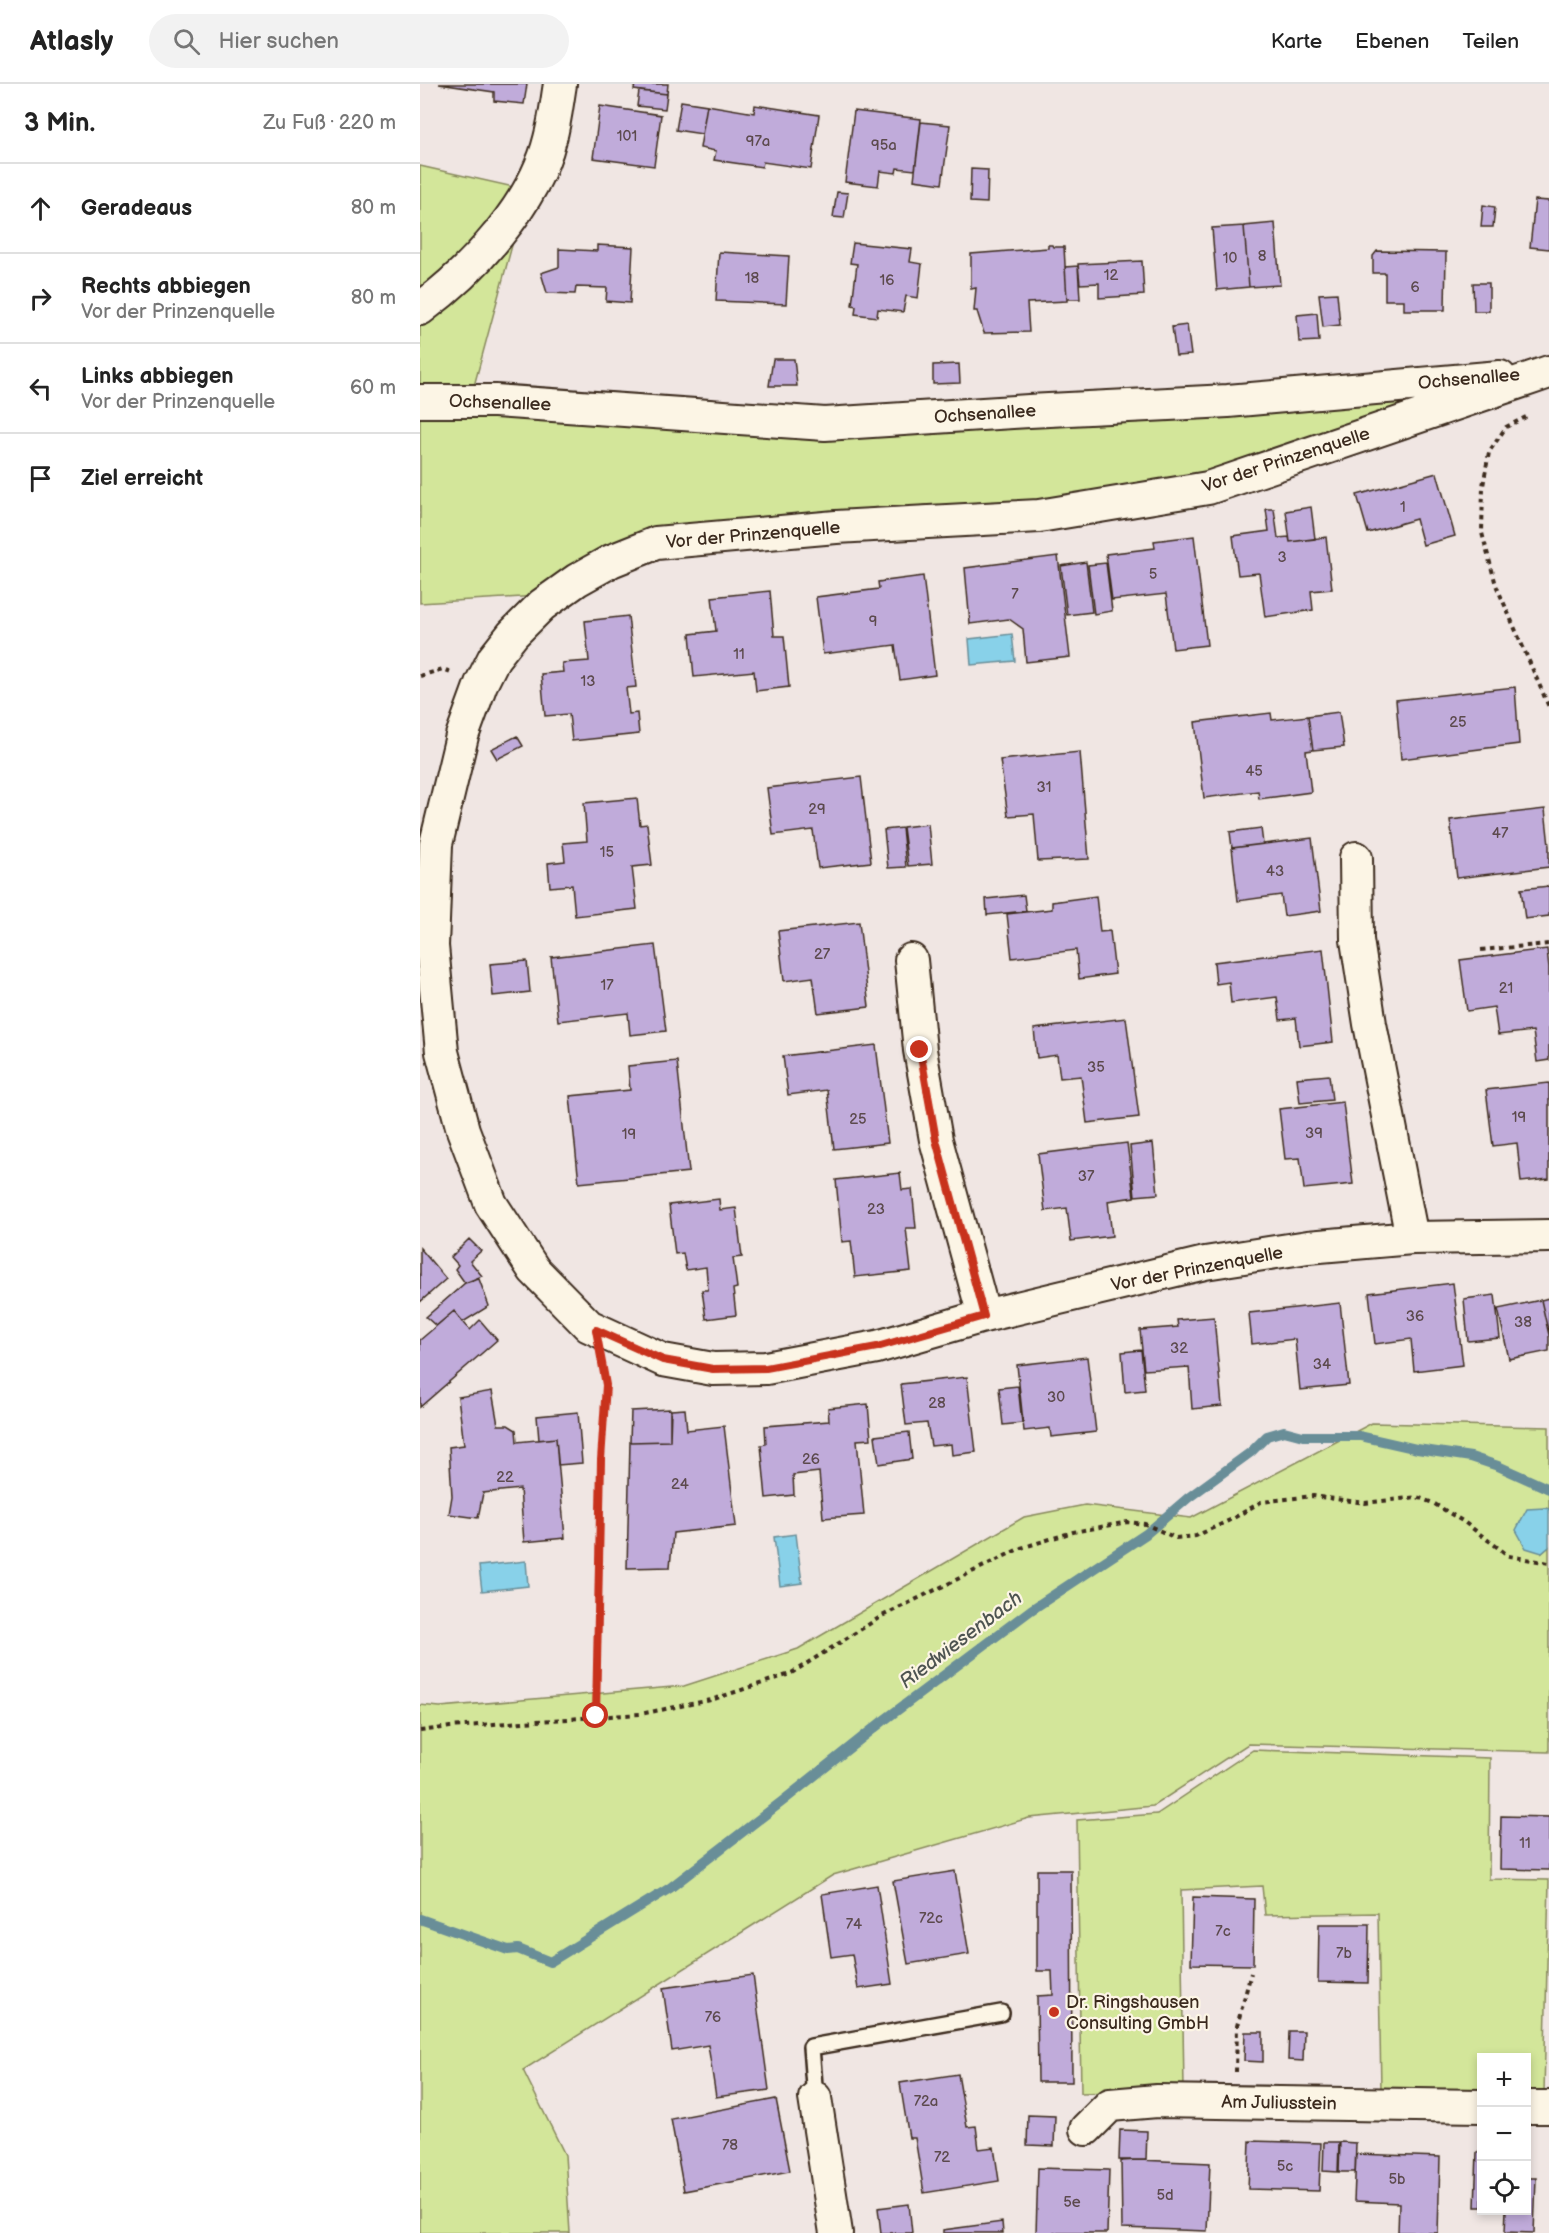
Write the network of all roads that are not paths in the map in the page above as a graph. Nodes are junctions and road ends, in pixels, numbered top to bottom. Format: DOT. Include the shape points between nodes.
graph roads {
  1 [pos="560,84"];
  2 [pos="420,309"];
  3 [pos="1549,372"];
  4 [pos="420,401"];
  5 [pos="1356,858"];
  6 [pos="911,960"];
  7 [pos="1549,1236"];
  8 [pos="1412,1238"];
  9 [pos="984,1316"];
  10 [pos="1001,2013"];
  11 [pos="815,2098"];
  12 [pos="1477,2106"];
  13 [pos="1531,2107"];
  14 [pos="1549,2108"];
  15 [pos="1086,2129"];
  16 [pos="836,2233"];
  1 -- 2 [label="street" via="550,140 531,188 498,234 445,290"];
  3 -- 4 [label="street, Ochsenallee" via="1228,401 825,424 506,402"];
  3 -- 9 [label="street, Vor der Prinzenquelle" via="1208,488 1039,516 836,527 656,543 577,580 535,612 494,658 462,736 436,844 432,946 442,1052 463,1130 491,1204 534,1270 596,1330 663,1360 713,1369 766,1368 877,1347"];
  5 -- 8 [label="street" via="1357,940"];
  6 -- 9 [label="street" via="920,1050 936,1140"];
  7 -- 8 [label="street, Vor der Prinzenquelle"];
  8 -- 9 [label="street, Vor der Prinzenquelle" via="1308,1247 1205,1263"];
  10 -- 11 [label="lane" via="811,2047"];
  11 -- 16 [label="street"];
  12 -- 15 [label="street, Am Juliusstein" via="1158,2101 1110,2105"];
  13 -- 14 [label="street"];
}
